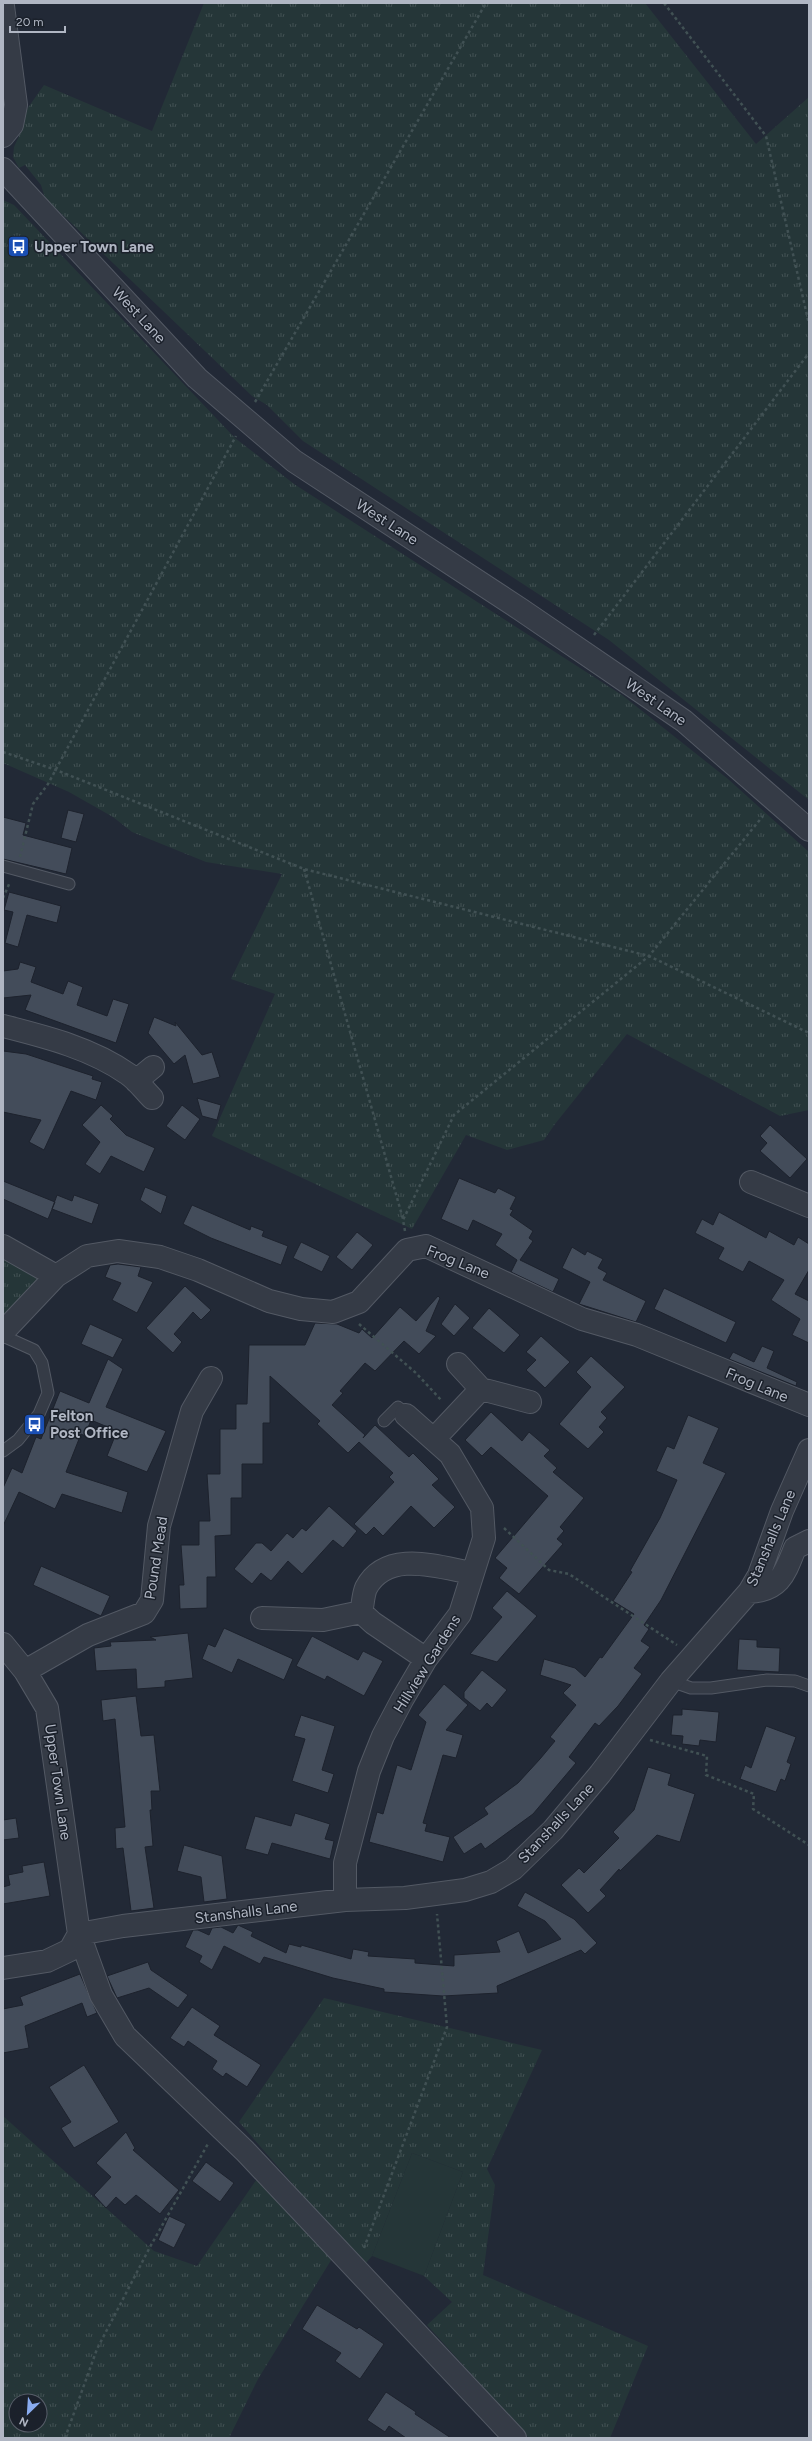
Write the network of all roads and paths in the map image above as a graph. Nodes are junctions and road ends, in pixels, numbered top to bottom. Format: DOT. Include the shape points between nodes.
graph roads {
  1 [pos="486,3"];
  2 [pos="664,3"];
  3 [pos="3,6"];
  4 [pos="3,136"];
  5 [pos="3,169"];
  6 [pos="809,324"];
  7 [pos="809,353"];
  8 [pos="245,419"];
  9 [pos="582,652"];
  10 [pos="3,752"];
  11 [pos="56,770"];
  12 [pos="775,800"];
  13 [pos="809,830"];
  14 [pos="3,866"];
  15 [pos="304,869"];
  16 [pos="17,870"];
  17 [pos="69,884"];
  18 [pos="3,898"];
  19 [pos="650,956"];
  20 [pos="3,1026"];
  21 [pos="809,1033"];
  22 [pos="154,1067"];
  23 [pos="136,1081"];
  24 [pos="152,1098"];
  25 [pos="751,1182"];
  26 [pos="809,1206"];
  27 [pos="403,1219"];
  28 [pos="3,1246"];
  29 [pos="407,1250"];
  30 [pos="56,1276"];
  31 [pos="342,1309"];
  32 [pos="3,1332"];
  33 [pos="3,1336"];
  34 [pos="458,1364"];
  35 [pos="211,1378"];
  36 [pos="481,1389"];
  37 [pos="530,1402"];
  38 [pos="809,1406"];
  39 [pos="406,1415"];
  40 [pos="456,1416"];
  41 [pos="384,1421"];
  42 [pos="434,1439"];
  43 [pos="809,1450"];
  44 [pos="3,1451"];
  45 [pos="482,1508"];
  46 [pos="809,1541"];
  47 [pos="472,1573"];
  48 [pos="749,1592"];
  49 [pos="362,1612"];
  50 [pos="262,1618"];
  51 [pos="3,1644"];
  52 [pos="694,1656"];
  53 [pos="426,1659"];
  54 [pos="24,1671"];
  55 [pos="671,1682"];
  56 [pos="809,1686"];
  57 [pos="632,1735"];
  58 [pos="809,1845"];
  59 [pos="435,1894"];
  60 [pos="345,1900"];
  61 [pos="79,1934"];
  62 [pos="3,1968"];
  63 [pos="219,2125"];
  64 [pos="356,2268"];
  65 [pos="66,2438"];
  66 [pos="515,2438"];
  1 -- 8 [label="path"];
  2 -- 6 [label="path" via="766,136"];
  3 -- 4 [label="street" via="16,105 12,125"];
  5 -- 8 [label="street, West Lane" via="196,378"];
  7 -- 9 [label="path"];
  8 -- 9 [label="street, West Lane" via="294,461"];
  8 -- 11 [label="path"];
  9 -- 12 [label="street, West Lane" via="684,721"];
  10 -- 11 [label="path"];
  11 -- 15 [label="path"];
  11 -- 16 [label="path" via="33,804"];
  12 -- 13 [label="street, West Lane"];
  12 -- 19 [label="path"];
  14 -- 16 [label="lane"];
  15 -- 19 [label="path"];
  15 -- 27 [label="path"];
  16 -- 17 [label="lane"];
  16 -- 18 [label="path"];
  19 -- 21 [label="path"];
  19 -- 27 [label="path" via="454,1116"];
  20 -- 23 [label="street" via="58,1039 129,1074"];
  22 -- 23 [label="street"];
  23 -- 24 [label="street"];
  25 -- 26 [label="street"];
  27 -- 29 [label="path"];
  28 -- 30 [label="street"];
  29 -- 31 [label="street, Frog Lane" via="359,1302"];
  29 -- 38 [label="street, Frog Lane" via="426,1246 582,1319 637,1335"];
  30 -- 31 [label="street, Frog Lane" via="87,1256 118,1251 160,1257 198,1270 269,1301 301,1309 333,1312"];
  30 -- 32 [label="street, Frog Lane"];
  31 -- 40 [label="path" via="416,1373"];
  33 -- 44 [label="lane" via="34,1350 42,1363 48,1393 39,1414 18,1440"];
  34 -- 36 [label="street"];
  35 -- 54 [label="street, Pound Mead" via="192,1411 159,1526 152,1600 144,1613 88,1635"];
  36 -- 37 [label="street"];
  36 -- 40 [label="street"];
  39 -- 41 [label="lane" via="398,1407"];
  39 -- 42 [label="street, Hillview Gardens"];
  40 -- 42 [label="street"];
  42 -- 45 [label="street, Hillview Gardens" via="450,1454"];
  43 -- 48 [label="street, Stanshalls Lane" via="782,1511 759,1575"];
  45 -- 47 [label="street, Hillview Gardens" via="484,1538"];
  45 -- 52 [label="path" via="549,1570 569,1574"];
  46 -- 48 [label="street" via="795,1548 781,1580 762,1591"];
  47 -- 49 [label="street" via="416,1562 396,1565 379,1572 366,1589"];
  47 -- 53 [label="street, Hillview Gardens" via="460,1614"];
  48 -- 52 [label="street, Stanshalls Lane"];
  49 -- 50 [label="street" via="324,1620"];
  49 -- 53 [label="street" via="373,1623"];
  51 -- 54 [label="street, Upper Town Lane"];
  52 -- 55 [label="street, Stanshalls Lane"];
  53 -- 60 [label="street, Hillview Gardens" via="383,1736 369,1771 346,1863"];
  54 -- 61 [label="street, Upper Town Lane" via="47,1708"];
  55 -- 56 [label="lane" via="690,1688 711,1688 767,1680 795,1681"];
  55 -- 57 [label="street, Stanshalls Lane"];
  57 -- 58 [label="path" via="707,1756 706,1775 754,1794 754,1810"];
  57 -- 59 [label="street, Stanshalls Lane" via="553,1830 513,1869 484,1884 465,1890"];
  59 -- 60 [label="street, Stanshalls Lane"];
  59 -- 64 [label="path" via="446,2027"];
  60 -- 61 [label="street, Stanshalls Lane" via="123,1926"];
  61 -- 62 [label="street" via="70,1950 47,1961"];
  61 -- 63 [label="street, Upper Town Lane" via="101,1995 124,2036"];
  63 -- 64 [label="street, Upper Town Lane"];
  63 -- 65 [label="path" via="150,2247 97,2349"];
  64 -- 66 [label="street, Upper Town Lane"];
}
